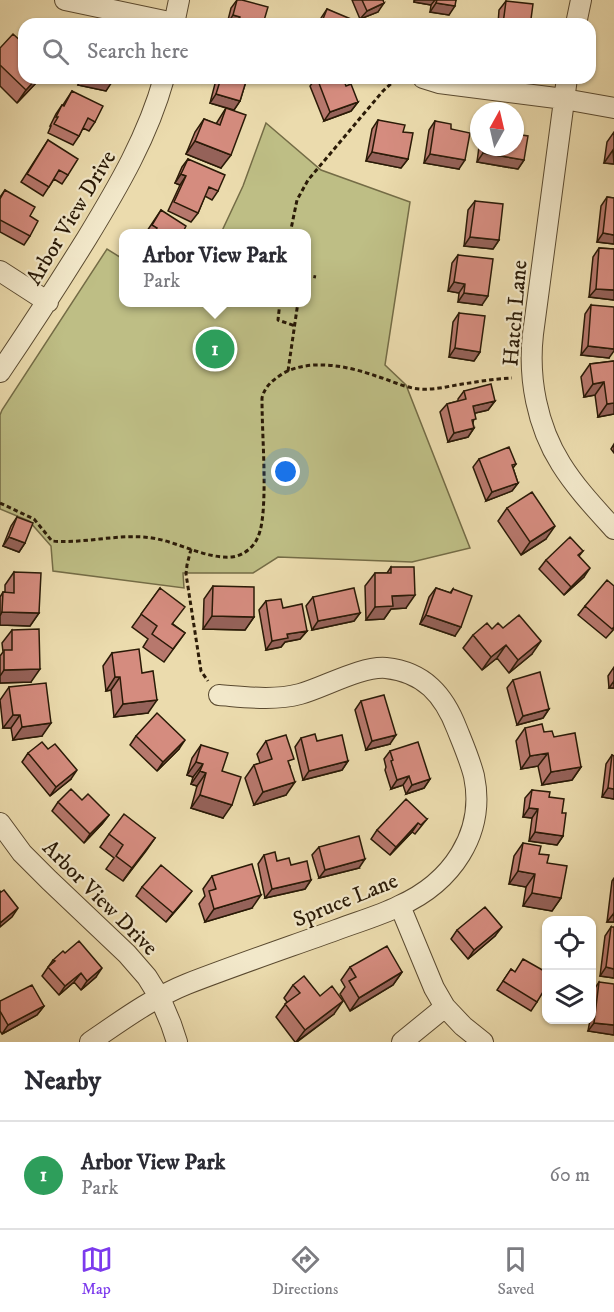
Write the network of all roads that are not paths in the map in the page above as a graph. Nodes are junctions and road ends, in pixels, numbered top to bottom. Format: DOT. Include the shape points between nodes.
graph roads {
  1 [pos="65,0"];
  2 [pos="179,0"];
  3 [pos="581,0"];
  4 [pos="147,18"];
  5 [pos="175,18"];
  6 [pos="577,18"];
  7 [pos="162,84"];
  8 [pos="447,84"];
  9 [pos="566,84"];
  10 [pos="564,99"];
  11 [pos="614,108"];
  12 [pos="0,271"];
  13 [pos="48,302"];
  14 [pos="0,372"];
  15 [pos="614,529"];
  16 [pos="219,695"];
  17 [pos="0,823"];
  18 [pos="400,906"];
  19 [pos="160,998"];
  20 [pos="446,1007"];
  21 [pos="90,1042"];
  22 [pos="177,1042"];
  23 [pos="402,1042"];
  24 [pos="483,1042"];
  1 -- 4 [label="street"];
  2 -- 5 [label="street"];
  3 -- 6 [label="street"];
  7 -- 13 [label="street, Arbor View Drive" via="135,157"];
  8 -- 10 [label="street"];
  9 -- 10 [label="street, Hatch Lane"];
  10 -- 11 [label="street"];
  10 -- 15 [label="street, Hatch Lane" via="533,334 532,375 538,409 560,463"];
  12 -- 13 [label="street"];
  13 -- 14 [label="street, Arbor View Drive"];
  16 -- 18 [label="street, Spruce Lane" via="285,697 360,672 385,668 412,675 438,693 451,714 474,775 475,818 448,873"];
  17 -- 19 [label="street, Arbor View Drive" via="22,853 127,954"];
  18 -- 19 [label="street, Spruce Lane" via="183,985"];
  18 -- 20 [label="street" via="434,988"];
  19 -- 21 [label="street, Spruce Lane"];
  19 -- 22 [label="street, Arbor View Drive"];
  20 -- 23 [label="street"];
  20 -- 24 [label="street"];
}
